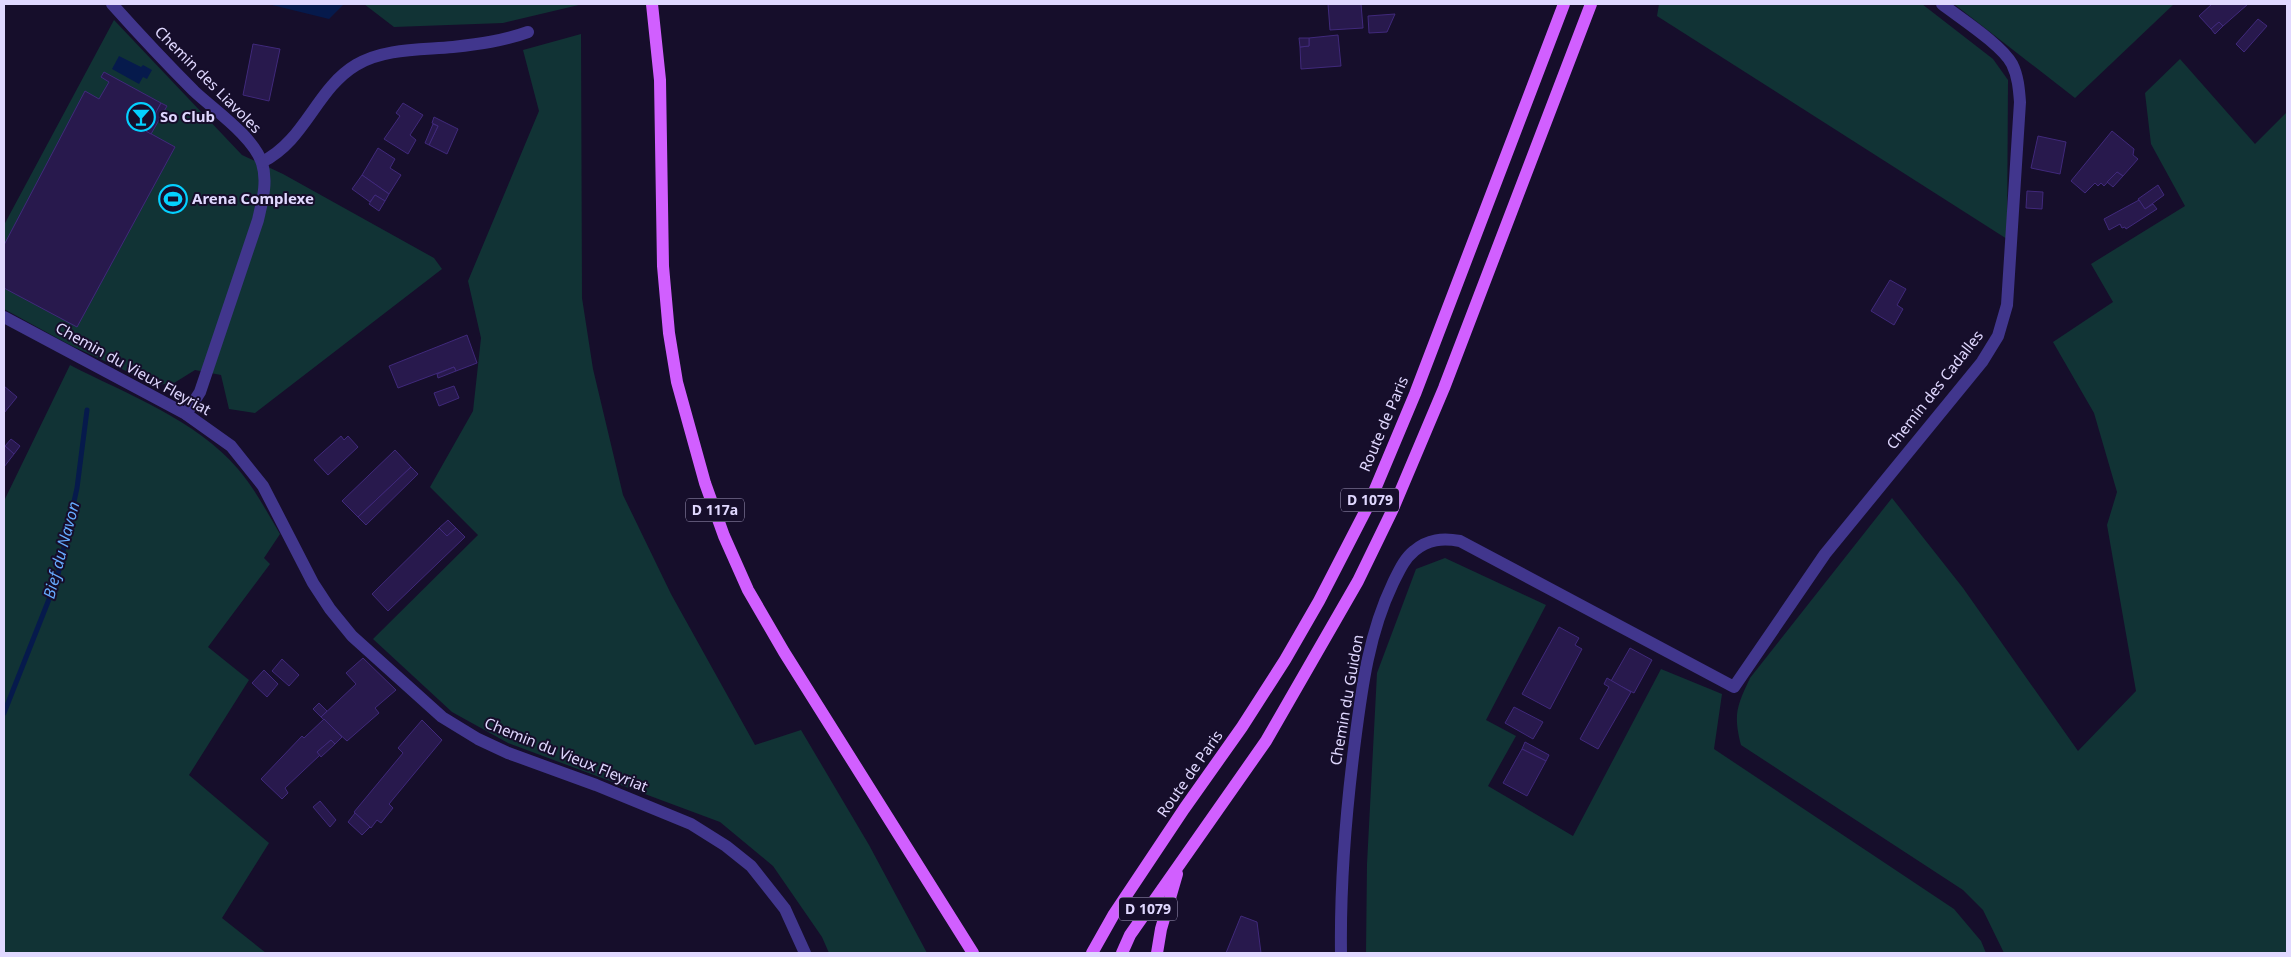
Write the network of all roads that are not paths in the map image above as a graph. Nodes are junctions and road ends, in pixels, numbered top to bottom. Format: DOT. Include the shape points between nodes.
graph roads {
  1 [pos="112,4"];
  2 [pos="652,4"];
  3 [pos="1564,4"];
  4 [pos="1591,4"];
  5 [pos="1942,4"];
  6 [pos="528,32"];
  7 [pos="262,162"];
  8 [pos="4,317"];
  9 [pos="186,414"];
  10 [pos="1734,688"];
  11 [pos="1179,867"];
  12 [pos="805,953"];
  13 [pos="973,953"];
  14 [pos="1092,953"];
  15 [pos="1122,953"];
  16 [pos="1157,953"];
  17 [pos="1341,953"];
  1 -- 7 [label="street, Chemin des Liavoles" via="239,132"];
  2 -- 13 [label="main road, D 117a" via="660,80 664,266 669,333 677,382 705,483 748,590 794,669"];
  3 -- 14 [label="main road, Route de Paris / D 1079" via="1415,394 1368,506 1285,660 1114,914"];
  4 -- 11 [label="main road, D 1079" via="1444,388 1392,511 1358,581 1266,741"];
  5 -- 10 [label="street, Chemin des Cadalles" via="1998,47 2012,63 2018,79 2020,102 2012,253 2003,321 1982,362 1824,554"];
  6 -- 7 [label="street" via="504,40 403,51 356,64 329,89 284,148"];
  7 -- 9 [label="street" via="264,194 258,220 200,392"];
  8 -- 9 [label="street, Chemin du Vieux Fleyriat"];
  9 -- 12 [label="street, Chemin du Vieux Fleyriat" via="231,446 247,465 263,486 330,609 352,636 416,696 478,739 691,824 726,846 751,866 785,909"];
  10 -- 17 [label="street, Chemin du Guidon" via="1460,541 1443,538 1413,551 1403,563 1382,607 1371,641 1362,690 1350,778 1342,876"];
  11 -- 15 [label="main road, D 1079" via="1130,934"];
  11 -- 16 [label="main road"];
}
